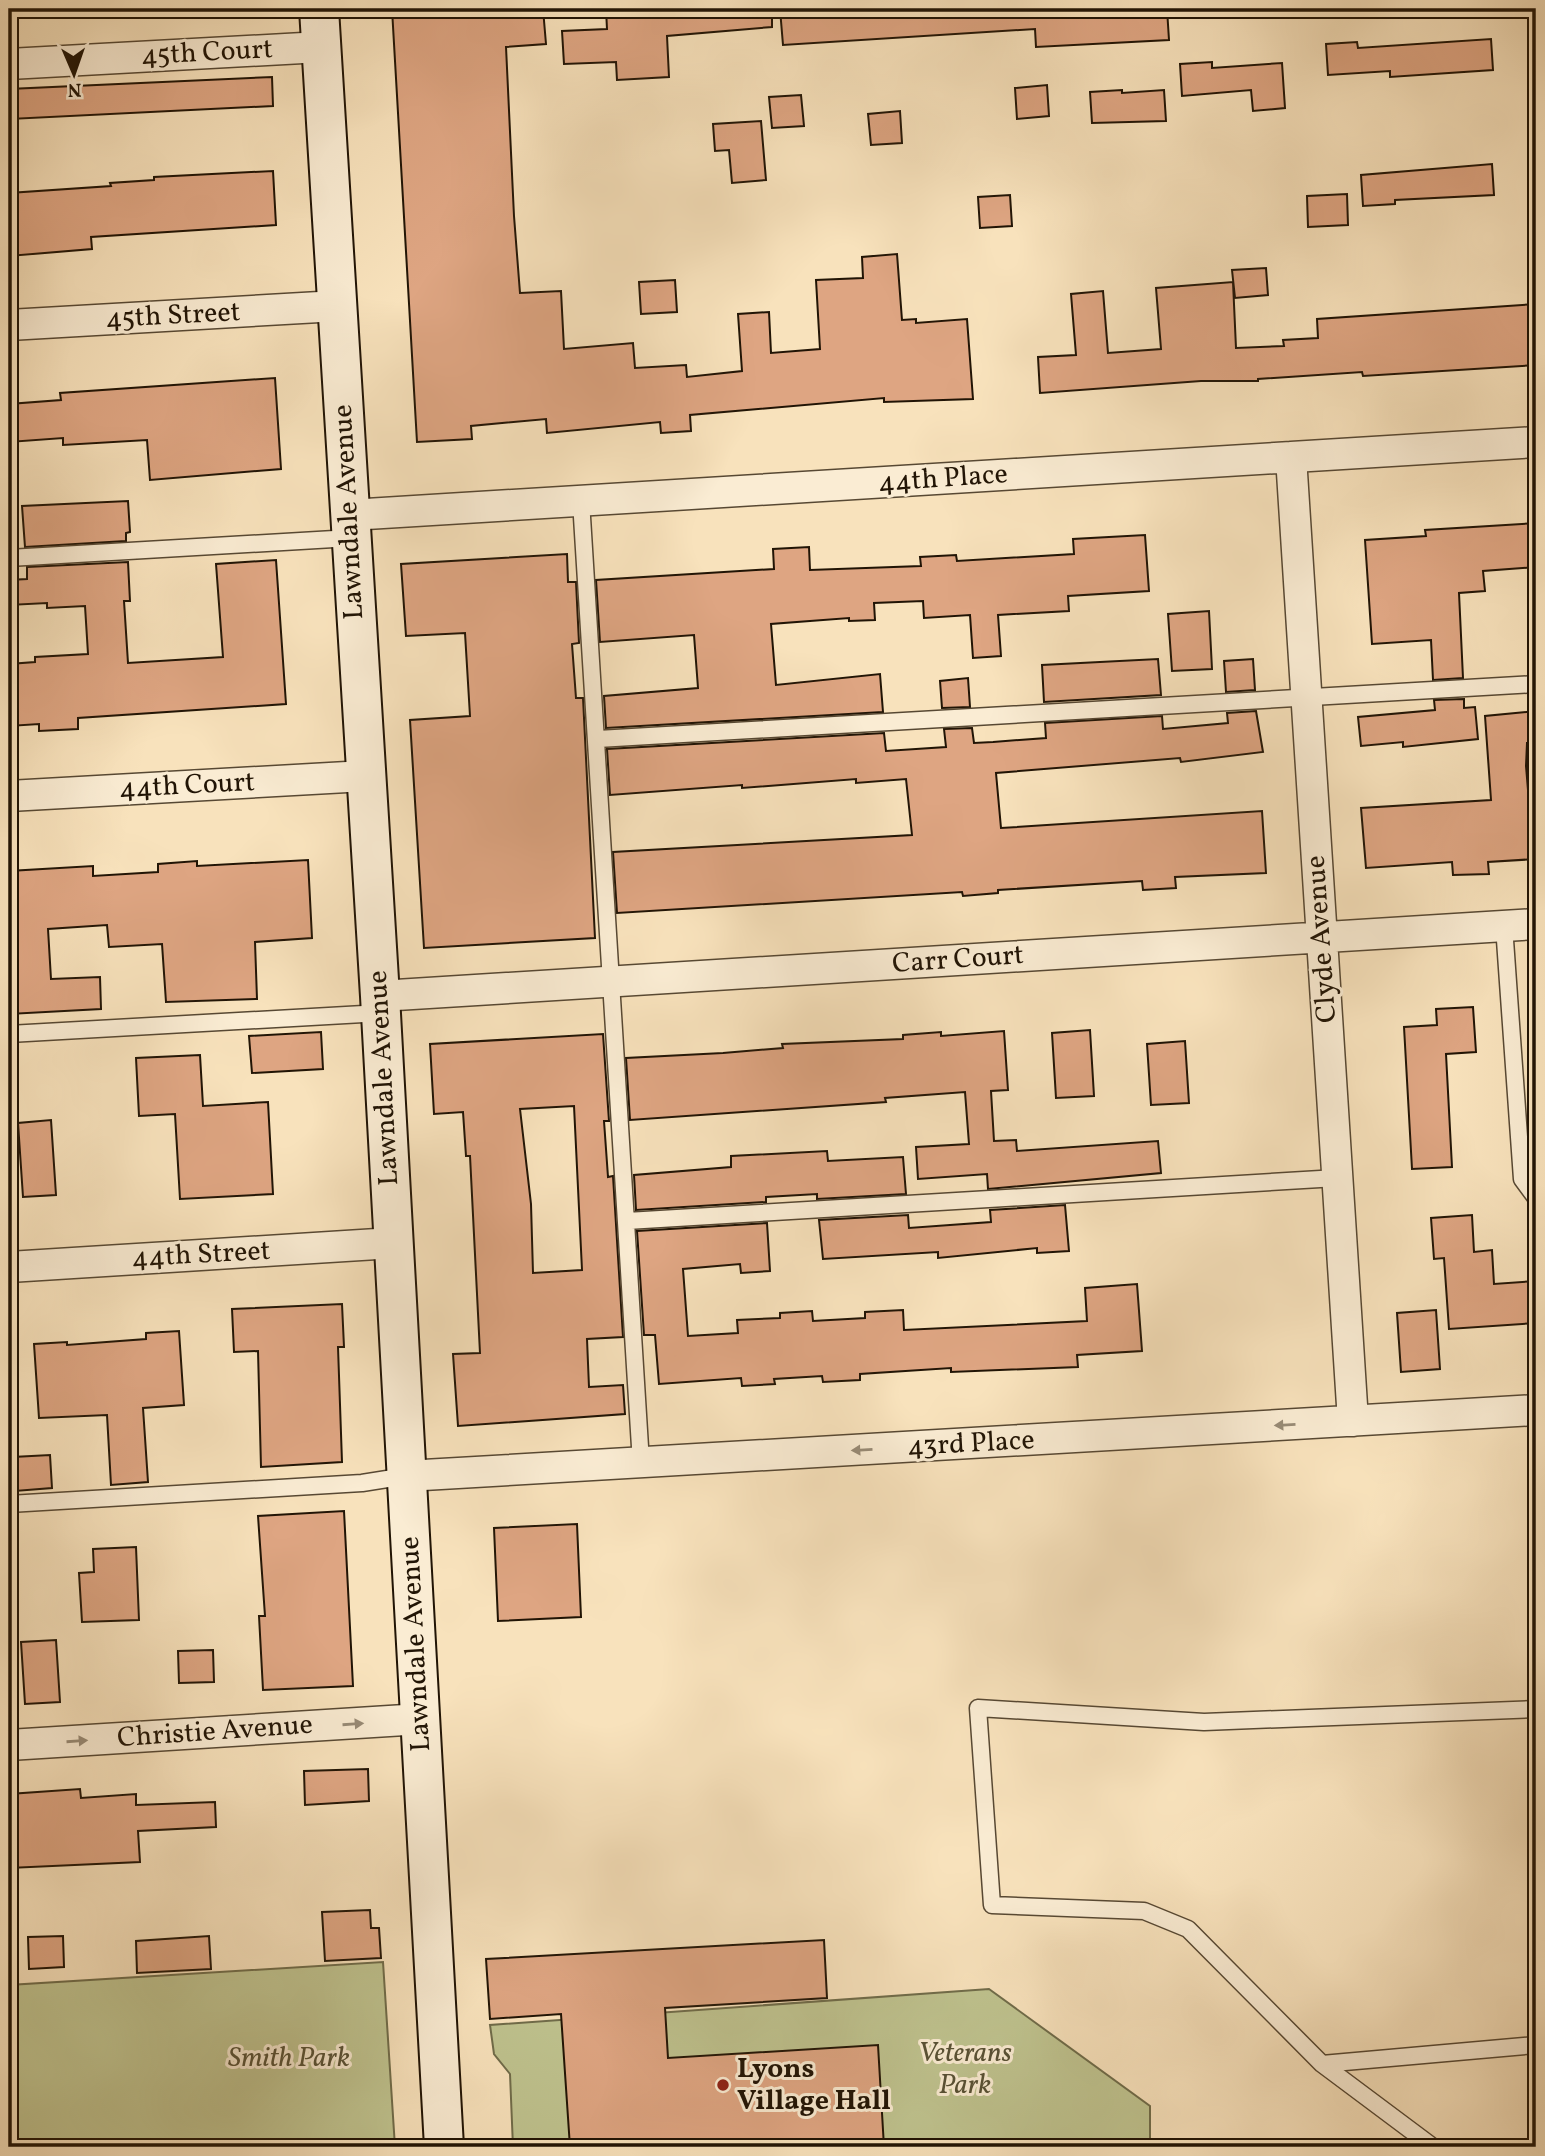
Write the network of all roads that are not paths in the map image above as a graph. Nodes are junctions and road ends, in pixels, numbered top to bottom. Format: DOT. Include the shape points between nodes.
graph roads {
  1 [pos="319,9"];
  2 [pos="321,47"];
  3 [pos="9,64"];
  4 [pos="337,306"];
  5 [pos="9,325"];
  6 [pos="1536,442"];
  7 [pos="1291,457"];
  8 [pos="581,501"];
  9 [pos="350,526"];
  10 [pos="9,558"];
  11 [pos="1536,684"];
  12 [pos="1307,697"];
  13 [pos="598,738"];
  14 [pos="365,776"];
  15 [pos="9,796"];
  16 [pos="1536,924"];
  17 [pos="1504,926"];
  18 [pos="1322,937"];
  19 [pos="613,981"];
  20 [pos="380,1005"];
  21 [pos="9,1034"];
  22 [pos="1338,1178"];
  23 [pos="1536,1198"];
  24 [pos="627,1221"];
  25 [pos="394,1243"];
  26 [pos="9,1267"];
  27 [pos="1536,1410"];
  28 [pos="1353,1422"];
  29 [pos="641,1463"];
  30 [pos="405,1476"];
  31 [pos="9,1504"];
  32 [pos="1536,1709"];
  33 [pos="421,1719"];
  34 [pos="9,1745"];
  35 [pos="1536,2045"];
  36 [pos="1322,2064"];
  37 [pos="444,2147"];
  38 [pos="1433,2147"];
  1 -- 2 [label="street, Lawndale Avenue"];
  2 -- 3 [label="street, 45th Court"];
  2 -- 4 [label="street, Lawndale Avenue"];
  4 -- 5 [label="street, 45th Street"];
  4 -- 9 [label="street, Lawndale Avenue"];
  6 -- 7 [label="street, 44th Place"];
  7 -- 8 [label="street, 44th Place"];
  7 -- 12 [label="street, Clyde Avenue"];
  8 -- 9 [label="street, 44th Place"];
  8 -- 13 [label="lane"];
  9 -- 10 [label="lane"];
  9 -- 14 [label="street, Lawndale Avenue"];
  11 -- 12 [label="lane"];
  12 -- 13 [label="lane"];
  12 -- 18 [label="street, Clyde Avenue"];
  13 -- 19 [label="lane"];
  14 -- 15 [label="street, 44th Court"];
  14 -- 20 [label="street, Lawndale Avenue"];
  16 -- 17 [label="street, Carr Court"];
  17 -- 18 [label="street, Carr Court"];
  17 -- 23 [label="lane" via="1522,1179"];
  18 -- 19 [label="street, Carr Court"];
  18 -- 22 [label="street, Clyde Avenue"];
  19 -- 20 [label="street, Carr Court"];
  19 -- 24 [label="lane"];
  20 -- 21 [label="lane"];
  20 -- 25 [label="street, Lawndale Avenue"];
  22 -- 24 [label="lane"];
  22 -- 28 [label="street, Clyde Avenue"];
  24 -- 29 [label="lane"];
  25 -- 26 [label="street, 44th Street"];
  25 -- 30 [label="street, Lawndale Avenue"];
  27 -- 28 [label="street, 43rd Place"];
  28 -- 29 [label="street, 43rd Place, one-way"];
  29 -- 30 [label="street, 43rd Place"];
  30 -- 31 [label="lane" via="362,1483"];
  30 -- 33 [label="street, Lawndale Avenue"];
  32 -- 36 [label="lane" via="1204,1722 978,1708 992,1905 1144,1911 1188,1929"];
  34 -- 33 [label="street, Christie Avenue, one-way"];
  33 -- 37 [label="street, Lawndale Avenue"];
  35 -- 36 [label="lane"];
  36 -- 38 [label="lane"];
}
